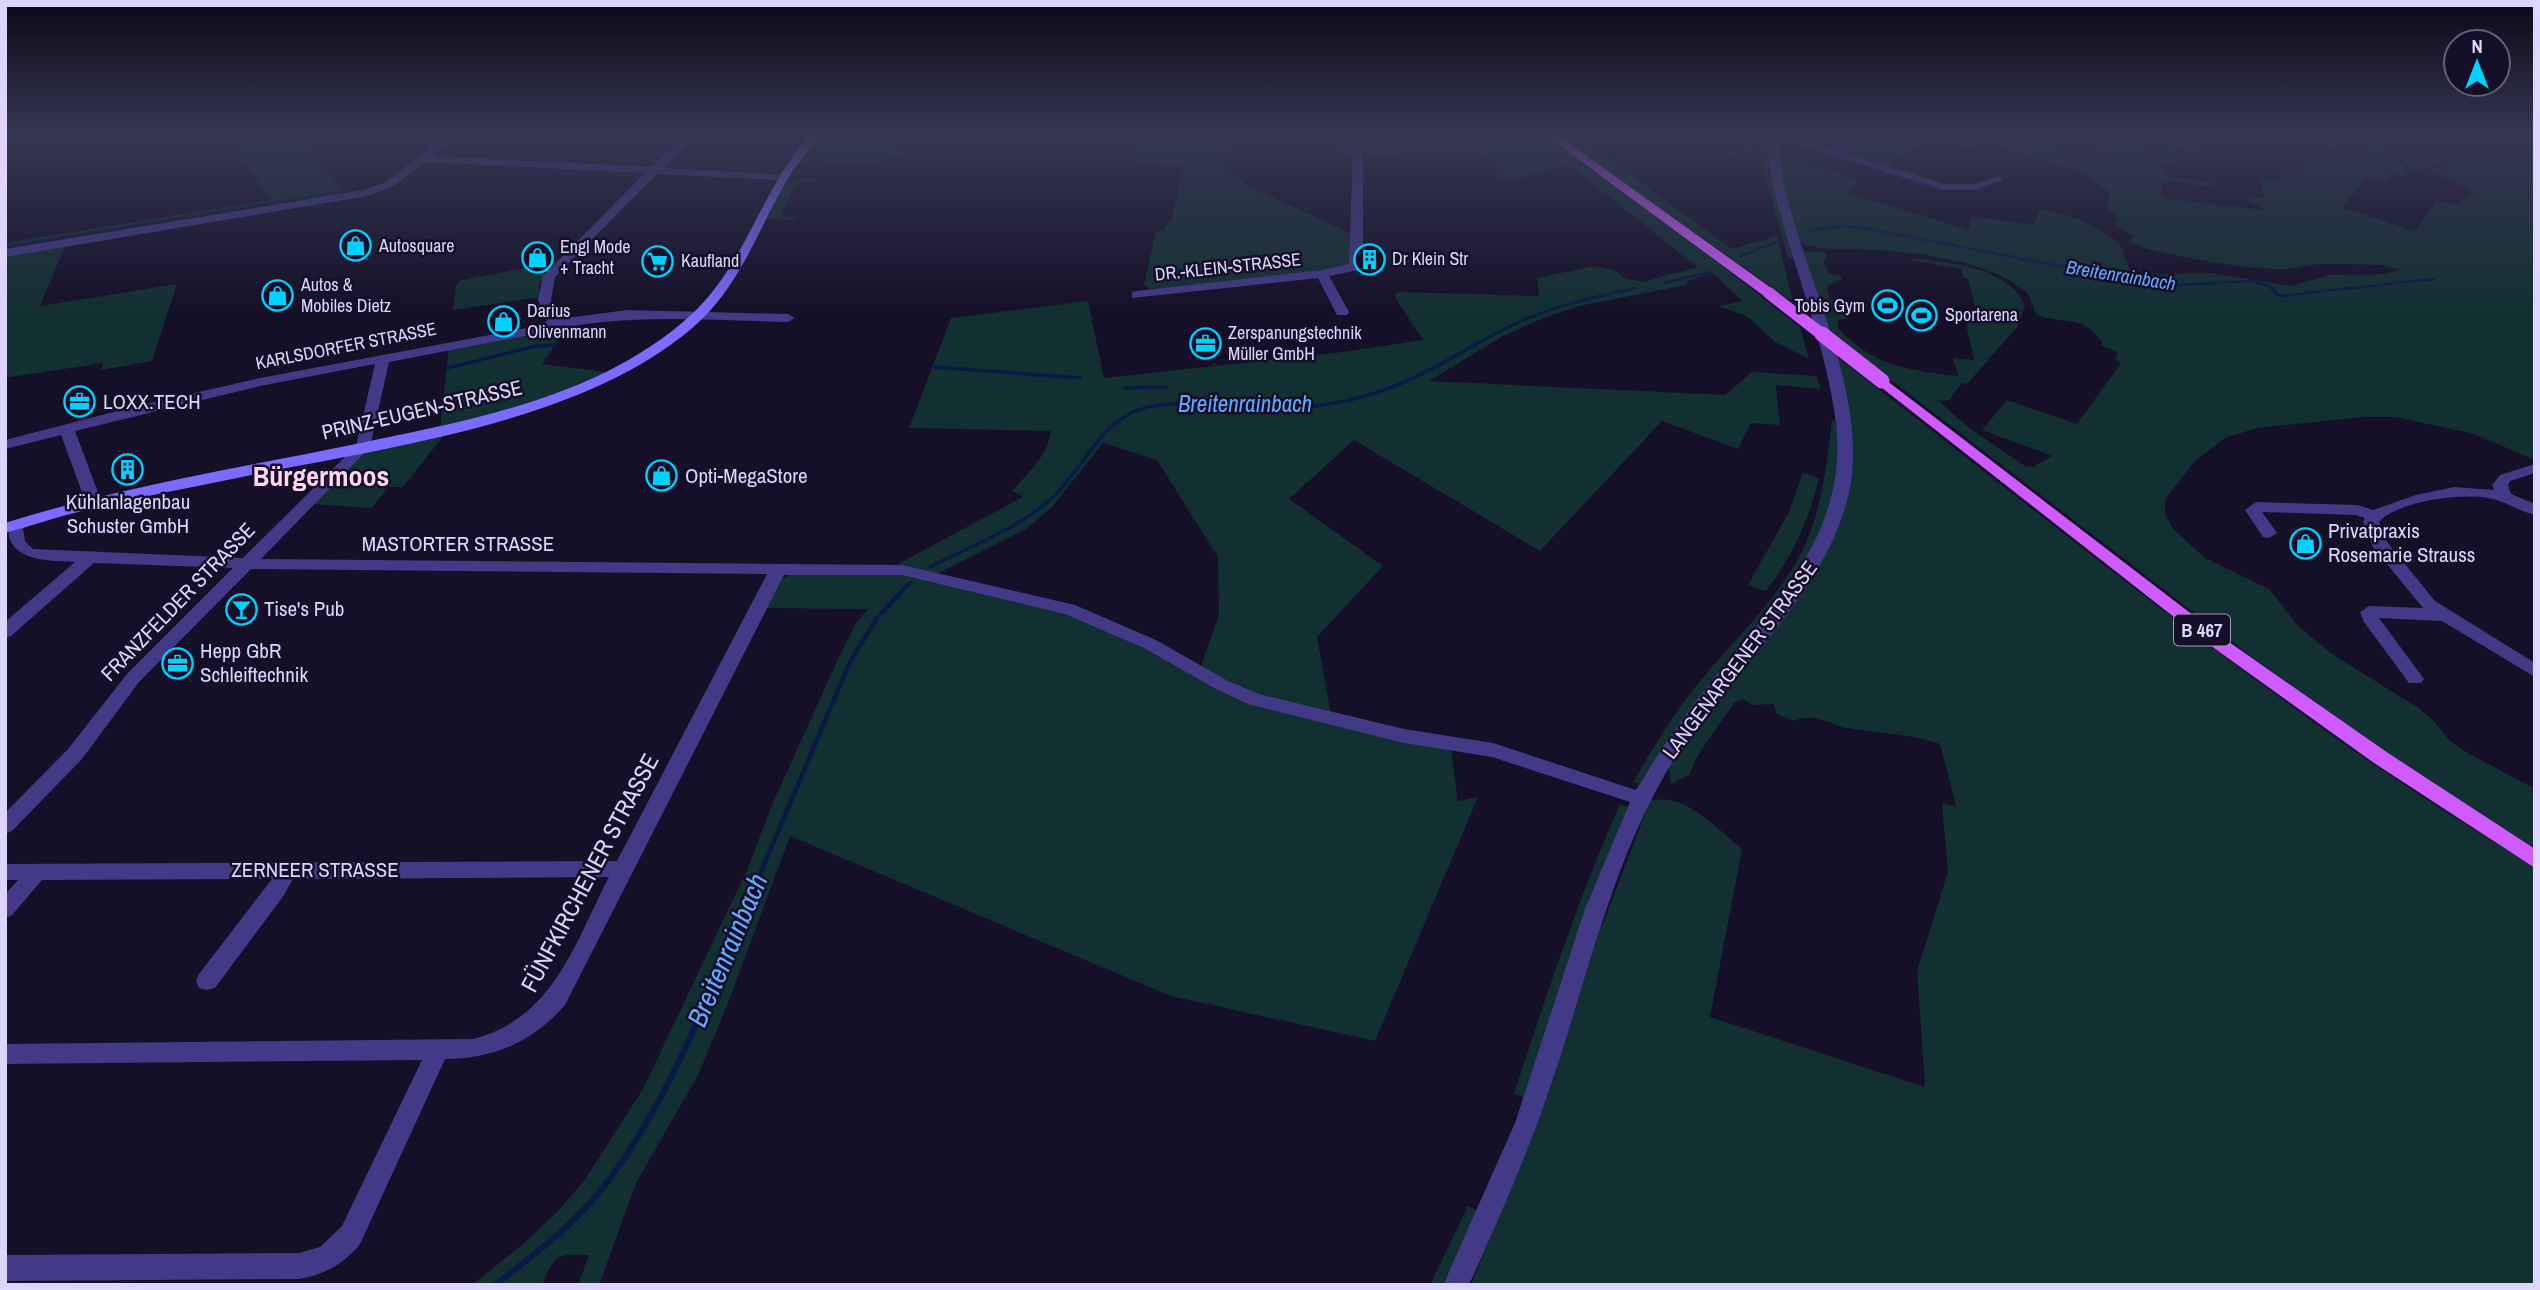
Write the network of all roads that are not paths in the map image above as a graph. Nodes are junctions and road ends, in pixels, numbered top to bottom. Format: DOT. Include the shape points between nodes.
graph roads {
  1 [pos="361,194"];
  2 [pos="631,194"];
  3 [pos="773,194"];
  4 [pos="1358,194"];
  5 [pos="1632,194"];
  6 [pos="1781,194"];
  7 [pos="5,253"];
  8 [pos="1322,274"];
  9 [pos="1137,295"];
  10 [pos="1342,313"];
  11 [pos="697,316"];
  12 [pos="788,318"];
  13 [pos="555,323"];
  14 [pos="383,359"];
  15 [pos="67,430"];
  16 [pos="5,445"];
  17 [pos="363,447"];
  18 [pos="2535,468"];
  19 [pos="2503,495"];
  20 [pos="90,504"];
  21 [pos="2535,510"];
  22 [pos="2374,516"];
  23 [pos="2269,533"];
  24 [pos="10,535"];
  25 [pos="90,558"];
  26 [pos="244,564"];
  27 [pos="779,568"];
  28 [pos="2443,615"];
  29 [pos="5,632"];
  30 [pos="2535,671"];
  31 [pos="2416,679"];
  32 [pos="1642,799"];
  33 [pos="5,826"];
  34 [pos="2535,860"];
  35 [pos="624,869"];
  36 [pos="287,871"];
  37 [pos="5,872"];
  38 [pos="37,872"];
  39 [pos="5,909"];
  40 [pos="207,981"];
  41 [pos="438,1050"];
  42 [pos="5,1054"];
  43 [pos="5,1268"];
  44 [pos="1457,1285"];
  1 -- 7 [label="street"];
  2 -- 13 [label="street" via="549,276 544,296"];
  3 -- 11 [label="street, PRINZ-EUGEN-STRASSE" via="738,264"];
  4 -- 8 [label="street, DR.-KLEIN-STRASSE" via="1357,262 1349,269"];
  5 -- 34 [label="main road, B 467, bridge" via="1769,293 2213,639"];
  6 -- 32 [label="street, LANGENARGENER STRASSE" via="1843,418 1842,487 1827,535 1804,577 1678,739"];
  8 -- 9 [label="street, DR.-KLEIN-STRASSE"];
  8 -- 10 [label="street, DR.-KLEIN-STRASSE"];
  11 -- 12 [label="street, KARLSDORFER STRASSE"];
  11 -- 13 [label="street, KARLSDORFER STRASSE" via="615,314"];
  11 -- 17 [label="street, PRINZ-EUGEN-STRASSE" via="636,360 556,398 492,419"];
  13 -- 14 [label="street, KARLSDORFER STRASSE"];
  14 -- 15 [label="street, KARLSDORFER STRASSE" via="207,393"];
  14 -- 17 [label="street"];
  15 -- 16 [label="street, KARLSDORFER STRASSE"];
  15 -- 20 [label="street" via="91,495"];
  17 -- 20 [label="street, PRINZ-EUGEN-STRASSE"];
  17 -- 26 [label="street, FRANZFELDER STRASSE"];
  18 -- 19 [label="street" via="2505,478 2500,485"];
  19 -- 21 [label="street"];
  19 -- 22 [label="street" via="2441,492"];
  20 -- 24 [label="street, PRINZ-EUGEN-STRASSE"];
  22 -- 23 [label="street" via="2358,510 2256,507 2253,510"];
  22 -- 28 [label="street" via="2372,531 2379,543 2418,593"];
  24 -- 25 [label="street, MASTORTER STRASSE" via="19,549 33,555"];
  25 -- 26 [label="street, MASTORTER STRASSE"];
  25 -- 29 [label="street"];
  26 -- 27 [label="street, MASTORTER STRASSE"];
  26 -- 33 [label="street, FRANZFELDER STRASSE" via="133,678 75,754"];
  27 -- 32 [label="street, MASTORTER STRASSE" via="908,571 1069,609 1150,644 1254,699 1404,736 1493,750"];
  27 -- 35 [label="street, FÜNFKIRCHENER STRASSE"];
  28 -- 30 [label="street"];
  28 -- 31 [label="street" via="2369,612"];
  32 -- 44 [label="street, LANGENARGENER STRASSE" via="1588,934 1514,1156"];
  35 -- 36 [label="street, ZERNEER STRASSE"];
  35 -- 41 [label="street, FÜNFKIRCHENER STRASSE" via="557,998 542,1016 494,1044"];
  36 -- 38 [label="street, ZERNEER STRASSE"];
  36 -- 40 [label="street"];
  37 -- 38 [label="street, ZERNEER STRASSE"];
  38 -- 39 [label="street"];
  41 -- 42 [label="street, FÜNFKIRCHENER STRASSE"];
  41 -- 43 [label="street" via="351,1235 328,1258 299,1266"];
}
